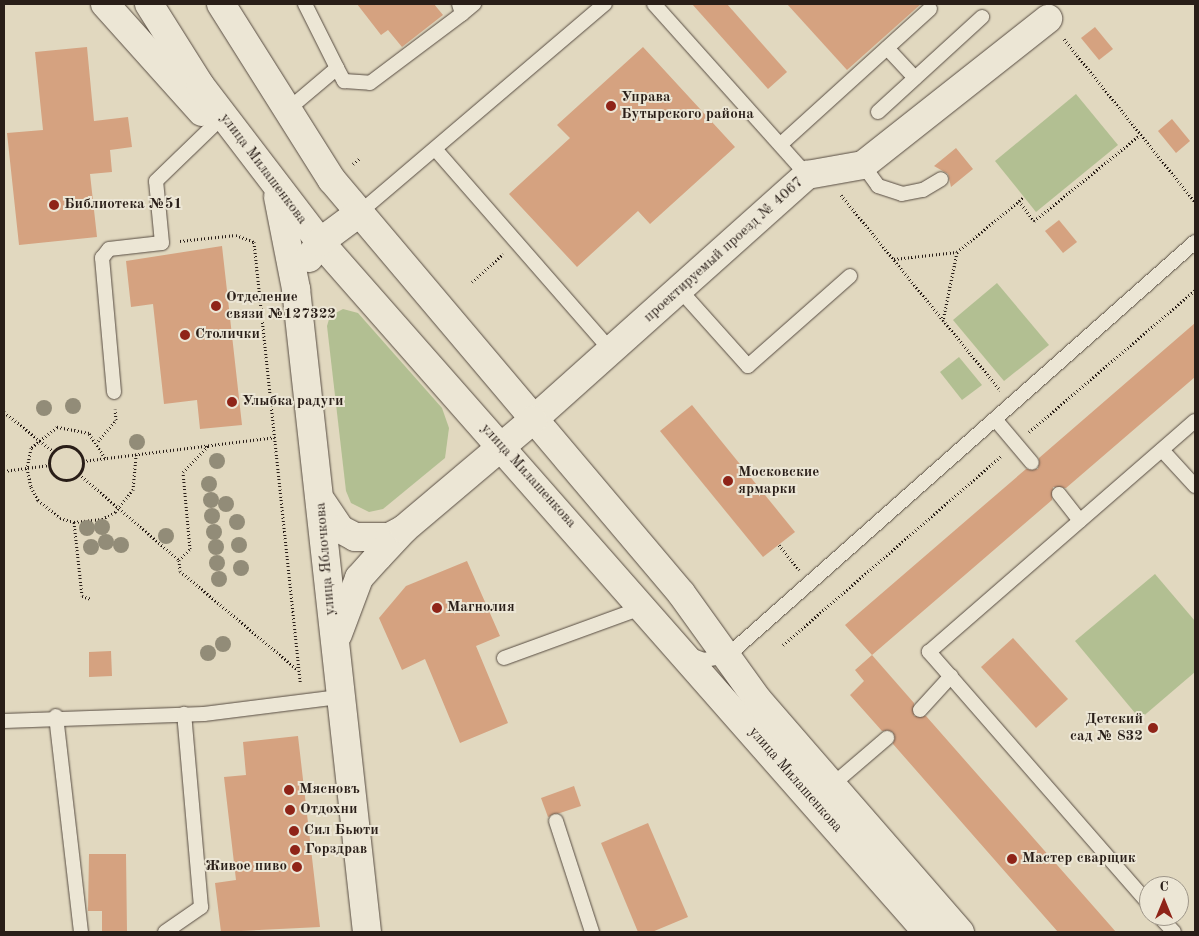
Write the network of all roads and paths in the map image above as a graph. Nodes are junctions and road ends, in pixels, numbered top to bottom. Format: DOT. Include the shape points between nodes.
graph roads {
  1 [pos="105,4"];
  2 [pos="149,4"];
  3 [pos="221,4"];
  4 [pos="305,4"];
  5 [pos="474,4"];
  6 [pos="605,4"];
  7 [pos="654,4"];
  8 [pos="461,9"];
  9 [pos="930,9"];
  10 [pos="1044,12"];
  11 [pos="982,17"];
  12 [pos="887,48"];
  13 [pos="337,68"];
  14 [pos="915,78"];
  15 [pos="285,112"];
  16 [pos="878,112"];
  17 [pos="214,125"];
  18 [pos="1140,134"];
  19 [pos="781,144"];
  20 [pos="436,150"];
  21 [pos="251,156"];
  22 [pos="863,166"];
  23 [pos="807,175"];
  24 [pos="941,179"];
  25 [pos="275,188"];
  26 [pos="1024,197"];
  27 [pos="844,198"];
  28 [pos="1019,201"];
  29 [pos="1195,202"];
  30 [pos="359,213"];
  31 [pos="320,242"];
  32 [pos="517,242"];
  33 [pos="1195,242"];
  34 [pos="162,243"];
  35 [pos="957,252"];
  36 [pos="893,259"];
  37 [pos="850,276"];
  38 [pos="472,282"];
  39 [pos="296,289"];
  40 [pos="680,290"];
  41 [pos="1195,290"];
  42 [pos="943,321"];
  43 [pos="612,352"];
  44 [pos="114,392"];
  45 [pos="1012,404"];
  46 [pos="4,412"];
  47 [pos="995,419"];
  48 [pos="533,420"];
  49 [pos="1195,421"];
  50 [pos="275,437"];
  51 [pos="38,438"];
  52 [pos="98,441"];
  53 [pos="1016,443"];
  54 [pos="210,445"];
  55 [pos="502,447"];
  56 [pos="1162,450"];
  57 [pos="54,452"];
  58 [pos="136,454"];
  59 [pos="105,458"];
  60 [pos="83,461"];
  61 [pos="1032,463"];
  62 [pos="50,465"];
  63 [pos="27,468"];
  64 [pos="4,471"];
  65 [pos="79,474"];
  66 [pos="1195,486"];
  67 [pos="1058,494"];
  68 [pos="321,500"];
  69 [pos="119,508"];
  70 [pos="1080,521"];
  71 [pos="74,522"];
  72 [pos="404,529"];
  73 [pos="778,545"];
  74 [pos="179,560"];
  75 [pos="808,582"];
  76 [pos="91,599"];
  77 [pos="644,606"];
  78 [pos="783,645"];
  79 [pos="335,649"];
  80 [pos="683,651"];
  81 [pos="727,656"];
  82 [pos="504,658"];
  83 [pos="298,670"];
  84 [pos="951,676"];
  85 [pos="339,697"];
  86 [pos="302,702"];
  87 [pos="920,710"];
  88 [pos="184,714"];
  89 [pos="56,716"];
  90 [pos="4,721"];
  91 [pos="887,738"];
  92 [pos="831,786"];
  93 [pos="556,821"];
  94 [pos="1139,892"];
  95 [pos="81,932"];
  96 [pos="165,932"];
  97 [pos="367,932"];
  98 [pos="592,932"];
  99 [pos="927,932"];
  100 [pos="960,932"];
  1 -- 17 [label="main road"];
  2 -- 21 [label="main road, улица Милашенкова"];
  3 -- 15 [label="main road, улица Милашенкова"];
  4 -- 13 [label="lane"];
  5 -- 8 [label="lane"];
  6 -- 20 [label="lane"];
  7 -- 19 [label="lane"];
  8 -- 13 [label="lane" via="370,83 344,81"];
  9 -- 12 [label="lane"];
  10 -- 18 [label="path"];
  10 -- 22 [label="main road, проектируемый проезд № 4067"];
  11 -- 14 [label="lane"];
  12 -- 14 [label="lane"];
  12 -- 19 [label="lane"];
  13 -- 15 [label="lane"];
  14 -- 16 [label="lane"];
  15 -- 30 [label="main road, улица Милашенкова"];
  17 -- 21 [label="main road"];
  17 -- 34 [label="lane" via="156,181"];
  18 -- 28 [label="path" via="1034,221"];
  18 -- 29 [label="path"];
  19 -- 23 [label="lane"];
  20 -- 30 [label="lane"];
  20 -- 32 [label="lane"];
  21 -- 25 [label="main road, улица Милашенкова"];
  22 -- 23 [label="main road, проектируемый проезд № 4067"];
  22 -- 24 [label="lane" via="878,186 902,194 923,190"];
  23 -- 40 [label="main road, проектируемый проезд № 4067"];
  25 -- 31 [label="main road, улица Милашенкова"];
  25 -- 39 [label="main road, улица Яблочкова"];
  26 -- 28 [label="path"];
  27 -- 36 [label="path"];
  28 -- 35 [label="path"];
  30 -- 31 [label="main road"];
  30 -- 48 [label="main road, улица Милашенкова"];
  31 -- 39 [label="main road"];
  31 -- 55 [label="main road, улица Милашенкова"];
  32 -- 38 [label="path"];
  32 -- 43 [label="lane"];
  33 -- 45 [label="lane"];
  34 -- 44 [label="lane" via="109,249 102,258"];
  34 -- 50 [label="path" via="236,235 254,242"];
  35 -- 36 [label="path"];
  35 -- 42 [label="path"];
  36 -- 42 [label="path"];
  37 -- 40 [label="lane" via="748,366"];
  39 -- 68 [label="main road, улица Яблочкова"];
  40 -- 43 [label="main road, проектируемый проезд № 4067"];
  41 -- 53 [label="path"];
  42 -- 45 [label="path"];
  43 -- 48 [label="main road, проектируемый проезд № 4067"];
  44 -- 52 [label="path" via="116,420"];
  45 -- 47 [label="lane"];
  46 -- 51 [label="path"];
  47 -- 53 [label="lane"];
  47 -- 75 [label="lane"];
  48 -- 55 [label="main road, проектируемый проезд № 4067"];
  48 -- 81 [label="main road, улица Милашенкова" via="681,593"];
  49 -- 56 [label="lane"];
  50 -- 54 [label="path"];
  50 -- 83 [label="path"];
  51 -- 52 [label="path" via="68,426"];
  51 -- 57 [label="path"];
  51 -- 63 [label="path"];
  52 -- 59 [label="path"];
  53 -- 61 [label="lane"];
  53 -- 78 [label="path"];
  54 -- 58 [label="path"];
  54 -- 74 [label="path" via="183,472 190,550"];
  55 -- 72 [label="main road, проектируемый проезд № 4067"];
  55 -- 77 [label="main road, улица Милашенкова"];
  56 -- 66 [label="lane"];
  56 -- 70 [label="lane"];
  57 -- 60 [label="path" via="71,447"];
  57 -- 62 [label="path"];
  58 -- 59 [label="path"];
  58 -- 69 [label="path" via="132,490"];
  59 -- 60 [label="path"];
  60 -- 65 [label="path"];
  62 -- 63 [label="path"];
  62 -- 65 [label="path" via="61,479"];
  63 -- 64 [label="path"];
  63 -- 71 [label="path" via="38,500 60,518"];
  65 -- 69 [label="path"];
  67 -- 70 [label="lane"];
  68 -- 72 [label="main road" via="328,516 355,537 389,537"];
  68 -- 79 [label="main road, улица Яблочкова"];
  69 -- 71 [label="path" via="102,519"];
  69 -- 74 [label="path"];
  70 -- 84 [label="lane" via="929,652"];
  71 -- 76 [label="path" via="82,596"];
  72 -- 79 [label="main road" via="359,578 342,614"];
  73 -- 75 [label="path"];
  74 -- 83 [label="path" via="180,571"];
  75 -- 81 [label="lane"];
  77 -- 80 [label="main road, улица Милашенкова"];
  77 -- 82 [label="lane"];
  79 -- 85 [label="main road, улица Яблочкова"];
  80 -- 81 [label="lane" via="704,660"];
  80 -- 99 [label="main road, улица Милашенкова"];
  81 -- 92 [label="main road, улица Милашенкова" via="758,700"];
  83 -- 86 [label="path"];
  84 -- 87 [label="lane"];
  84 -- 94 [label="lane"];
  85 -- 86 [label="lane"];
  85 -- 97 [label="main road, улица Яблочкова"];
  86 -- 88 [label="lane"];
  88 -- 89 [label="lane"];
  88 -- 96 [label="lane" via="202,907"];
  89 -- 90 [label="lane"];
  89 -- 95 [label="lane"];
  91 -- 92 [label="lane"];
  92 -- 100 [label="main road, улица Милашенкова"];
  93 -- 98 [label="lane"];
}
